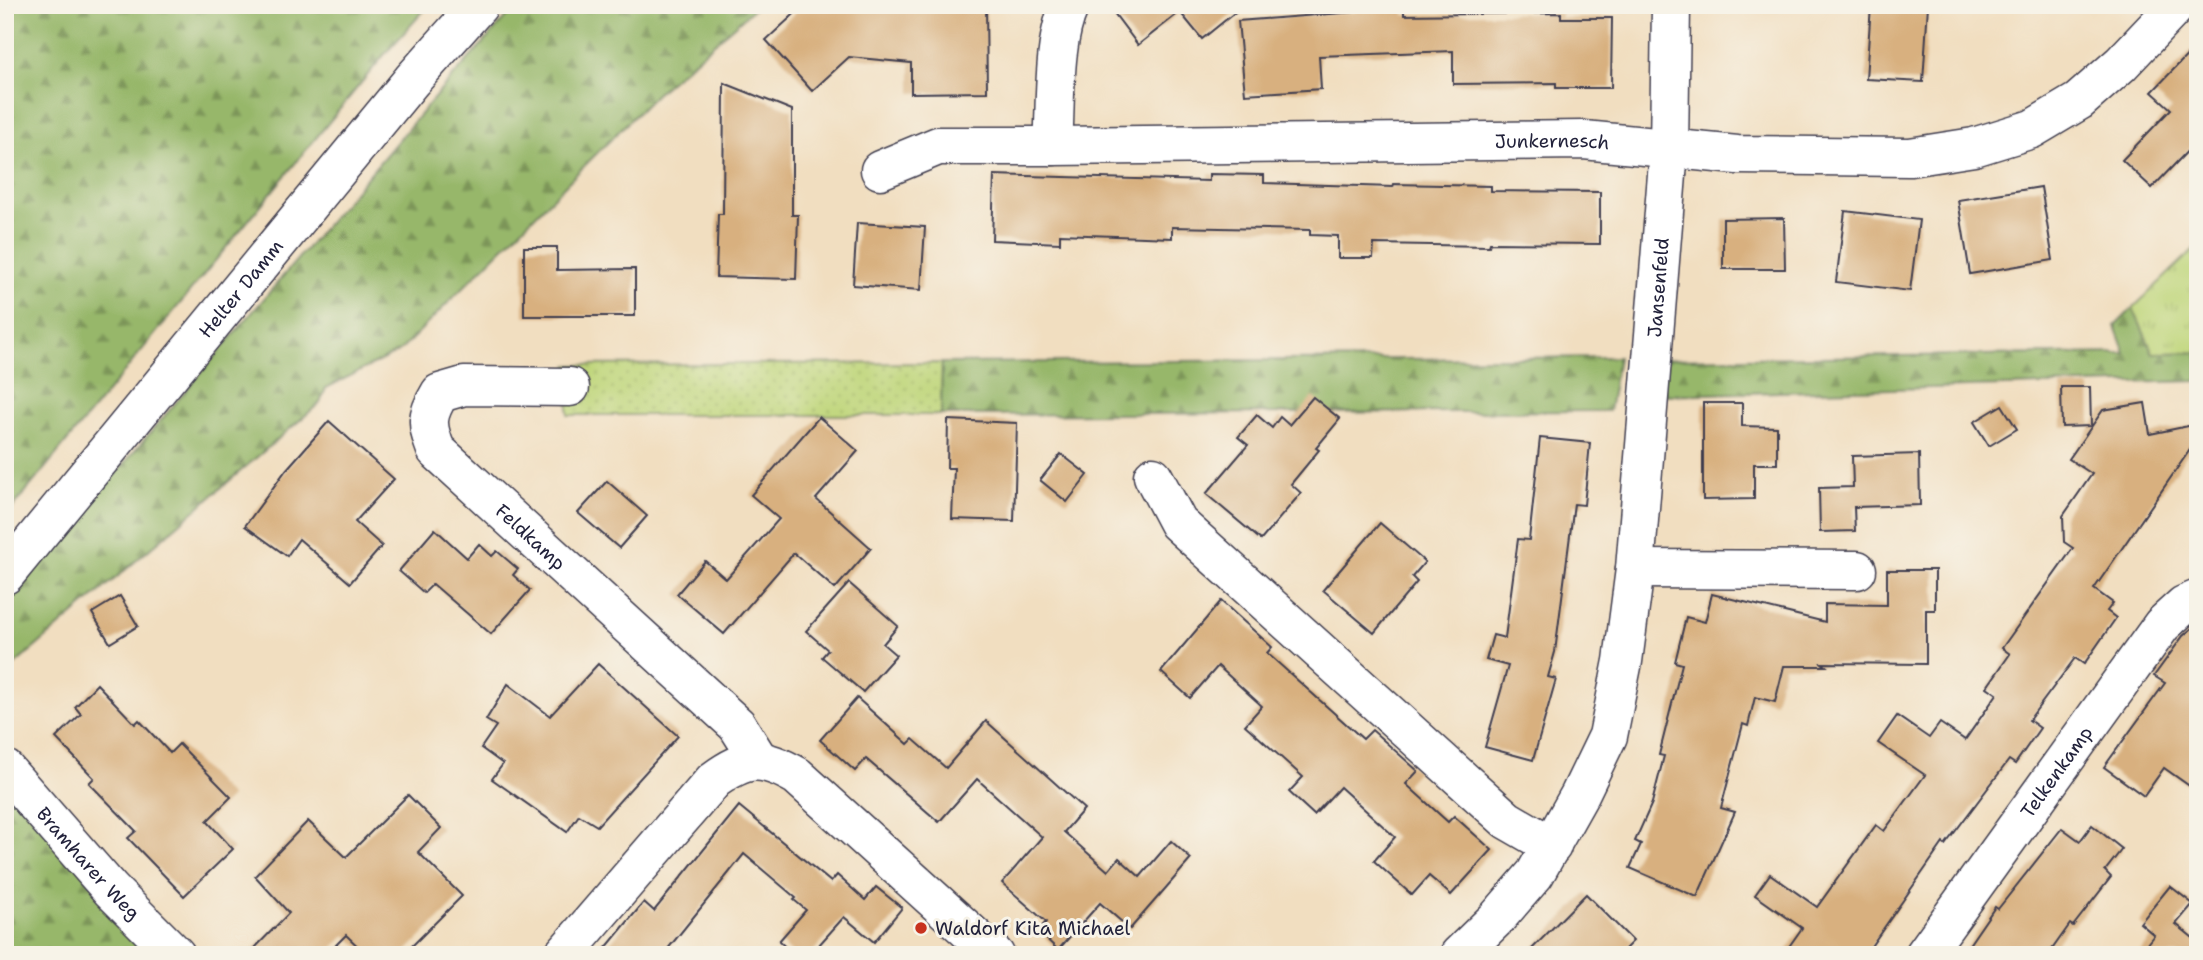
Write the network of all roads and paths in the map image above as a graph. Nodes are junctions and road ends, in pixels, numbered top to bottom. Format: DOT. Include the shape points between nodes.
graph roads {
  1 [pos="479,5"];
  2 [pos="1070,5"];
  3 [pos="1671,5"];
  4 [pos="2177,5"];
  5 [pos="1053,146"];
  6 [pos="1669,150"];
  7 [pos="880,170"];
  8 [pos="570,387"];
  9 [pos="1153,476"];
  10 [pos="1635,569"];
  11 [pos="1857,570"];
  12 [pos="5,575"];
  13 [pos="2198,599"];
  14 [pos="759,760"];
  15 [pos="5,769"];
  16 [pos="1552,846"];
  17 [pos="176,955"];
  18 [pos="563,955"];
  19 [pos="995,955"];
  20 [pos="1459,955"];
  21 [pos="1924,955"];
  1 -- 12 [label="street, Helter Damm" via="412,80"];
  2 -- 5 [label="street" via="1059,45"];
  3 -- 6 [label="street, Jansenfeld"];
  4 -- 6 [label="street, Junkernesch" via="2079,101 2032,129 1974,147 1909,157"];
  5 -- 6 [label="street, Junkernesch" via="1584,140"];
  5 -- 7 [label="street, Junkernesch" via="938,146"];
  6 -- 10 [label="street, Jansenfeld"];
  8 -- 14 [label="street, Feldkamp" via="464,386 440,393 430,409 427,428 436,450 737,725"];
  9 -- 16 [label="street" via="1178,523 1507,820"];
  10 -- 11 [label="street"];
  10 -- 16 [label="street, Jansenfeld" via="1608,736"];
  13 -- 21 [label="street, Telkenkamp" via="2162,625"];
  14 -- 18 [label="street" via="735,765 714,780"];
  14 -- 19 [label="street" via="797,776"];
  15 -- 17 [label="street, Bramharer Weg" via="111,890"];
  16 -- 20 [label="street, Jansenfeld" via="1535,874"];
}
